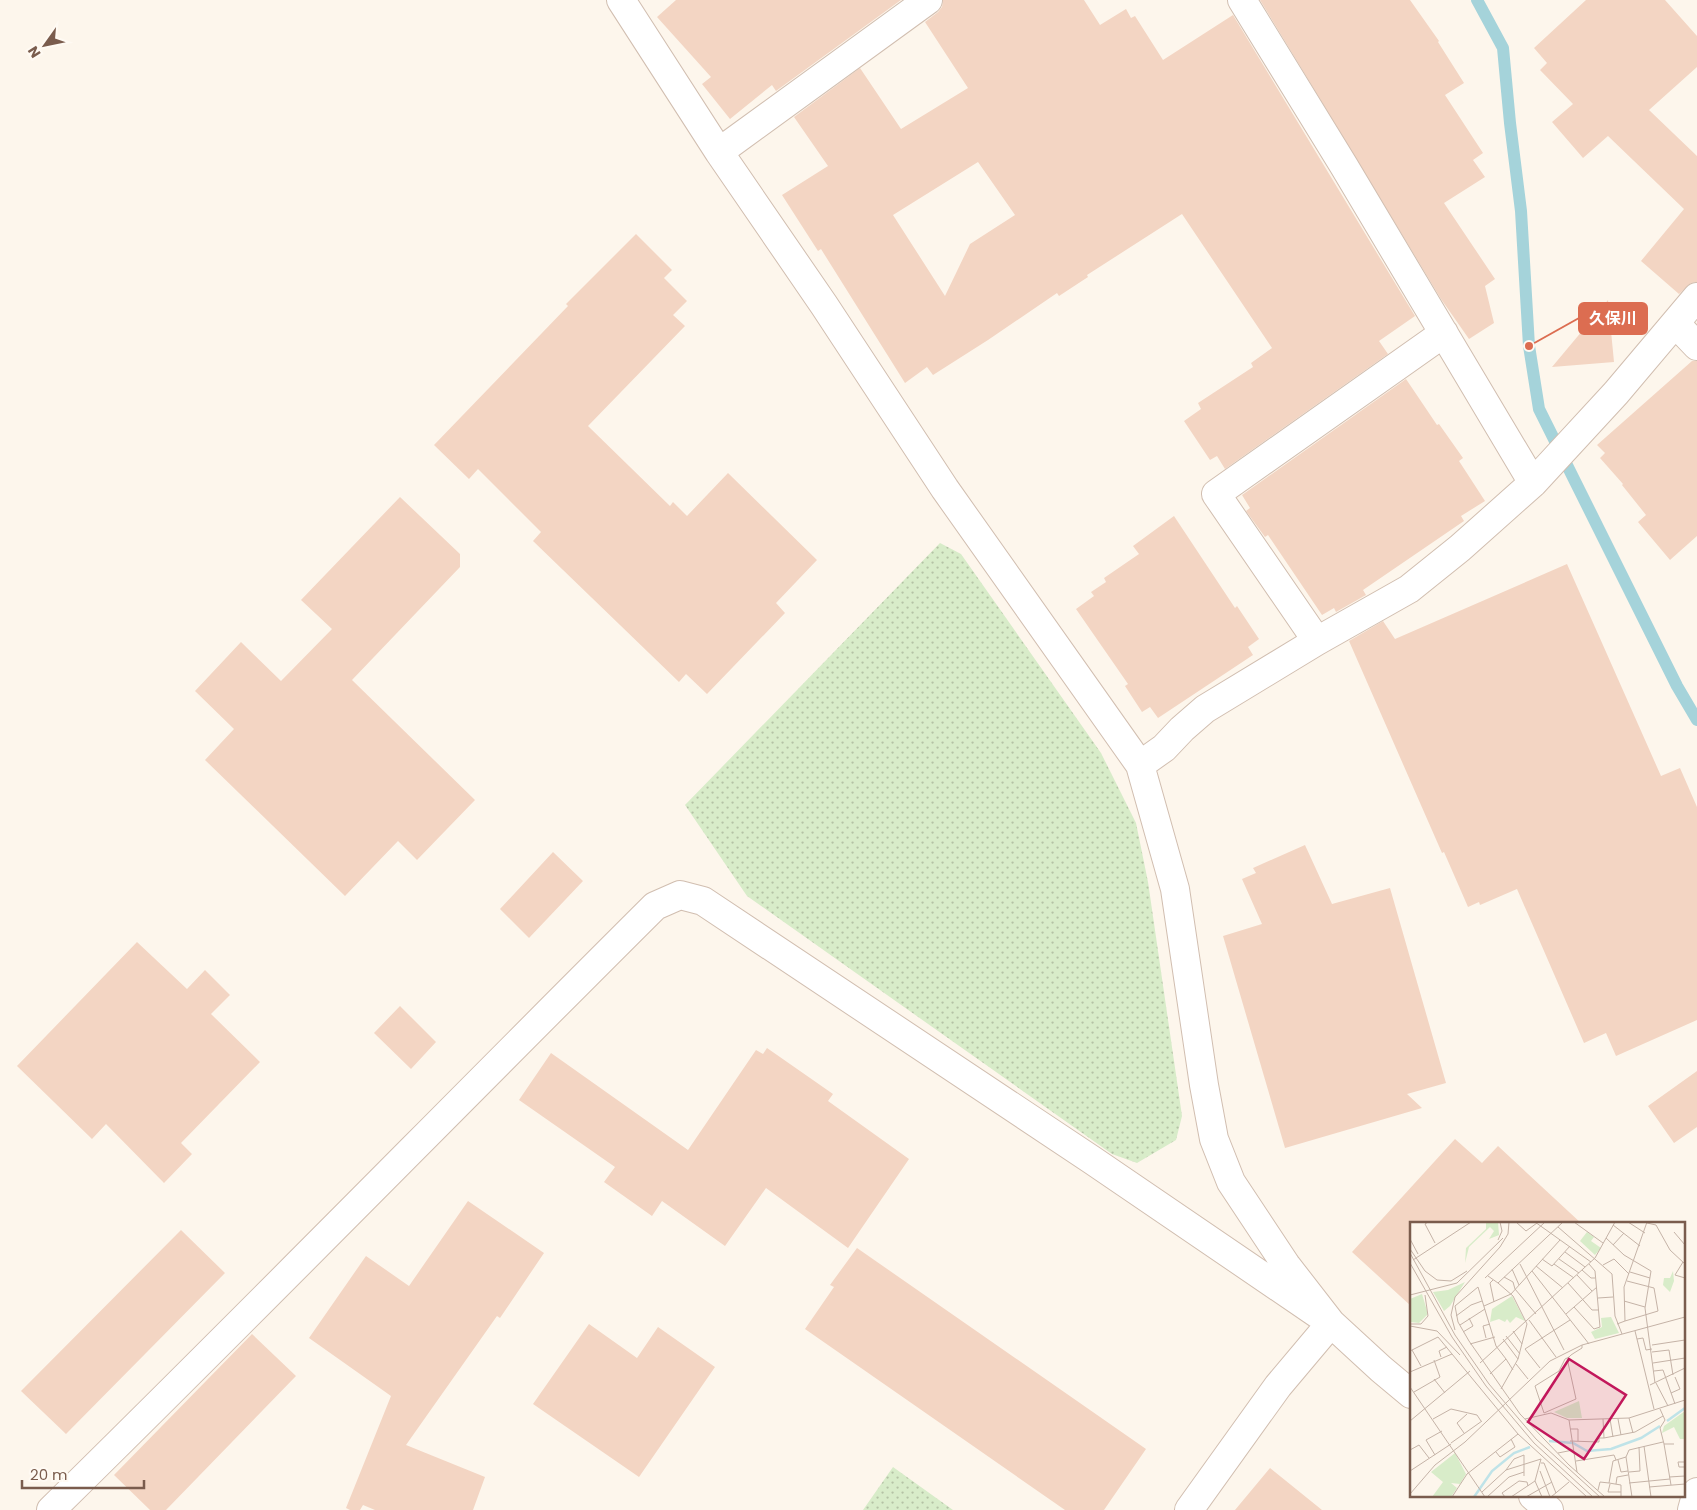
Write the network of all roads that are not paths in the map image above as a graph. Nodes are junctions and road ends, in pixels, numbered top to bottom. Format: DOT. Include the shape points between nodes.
graph roads {
  1 [pos="928,0"];
  2 [pos="1242,0"];
  3 [pos="630,4"];
  4 [pos="719,152"];
  5 [pos="1697,297"];
  6 [pos="1676,324"];
  7 [pos="1444,333"];
  8 [pos="1697,346"];
  9 [pos="1533,483"];
  10 [pos="1317,641"];
  11 [pos="1140,765"];
  12 [pos="1331,1323"];
  13 [pos="1410,1393"];
  14 [pos="1697,1492"];
  15 [pos="1535,1498"];
  16 [pos="51,1510"];
  17 [pos="1189,1510"];
  18 [pos="1549,1510"];
  19 [pos="1692,1510"];
  1 -- 4 [label="street"];
  2 -- 7 [label="street"];
  3 -- 4 [label="street"];
  4 -- 11 [label="street" via="945,489"];
  5 -- 6 [label="street"];
  6 -- 8 [label="street"];
  6 -- 9 [label="street"];
  7 -- 9 [label="street"];
  7 -- 10 [label="street" via="1216,494"];
  9 -- 10 [label="street" via="1409,589"];
  10 -- 11 [label="street" via="1205,709 1164,748"];
  11 -- 12 [label="street" via="1175,889 1214,1139 1231,1182 1286,1265"];
  12 -- 13 [label="street"];
  12 -- 16 [label="street" via="703,901 680,895 655,906"];
  12 -- 17 [label="street" via="1278,1386"];
  14 -- 19 [label="street"];
  15 -- 18 [label="street"];
}
